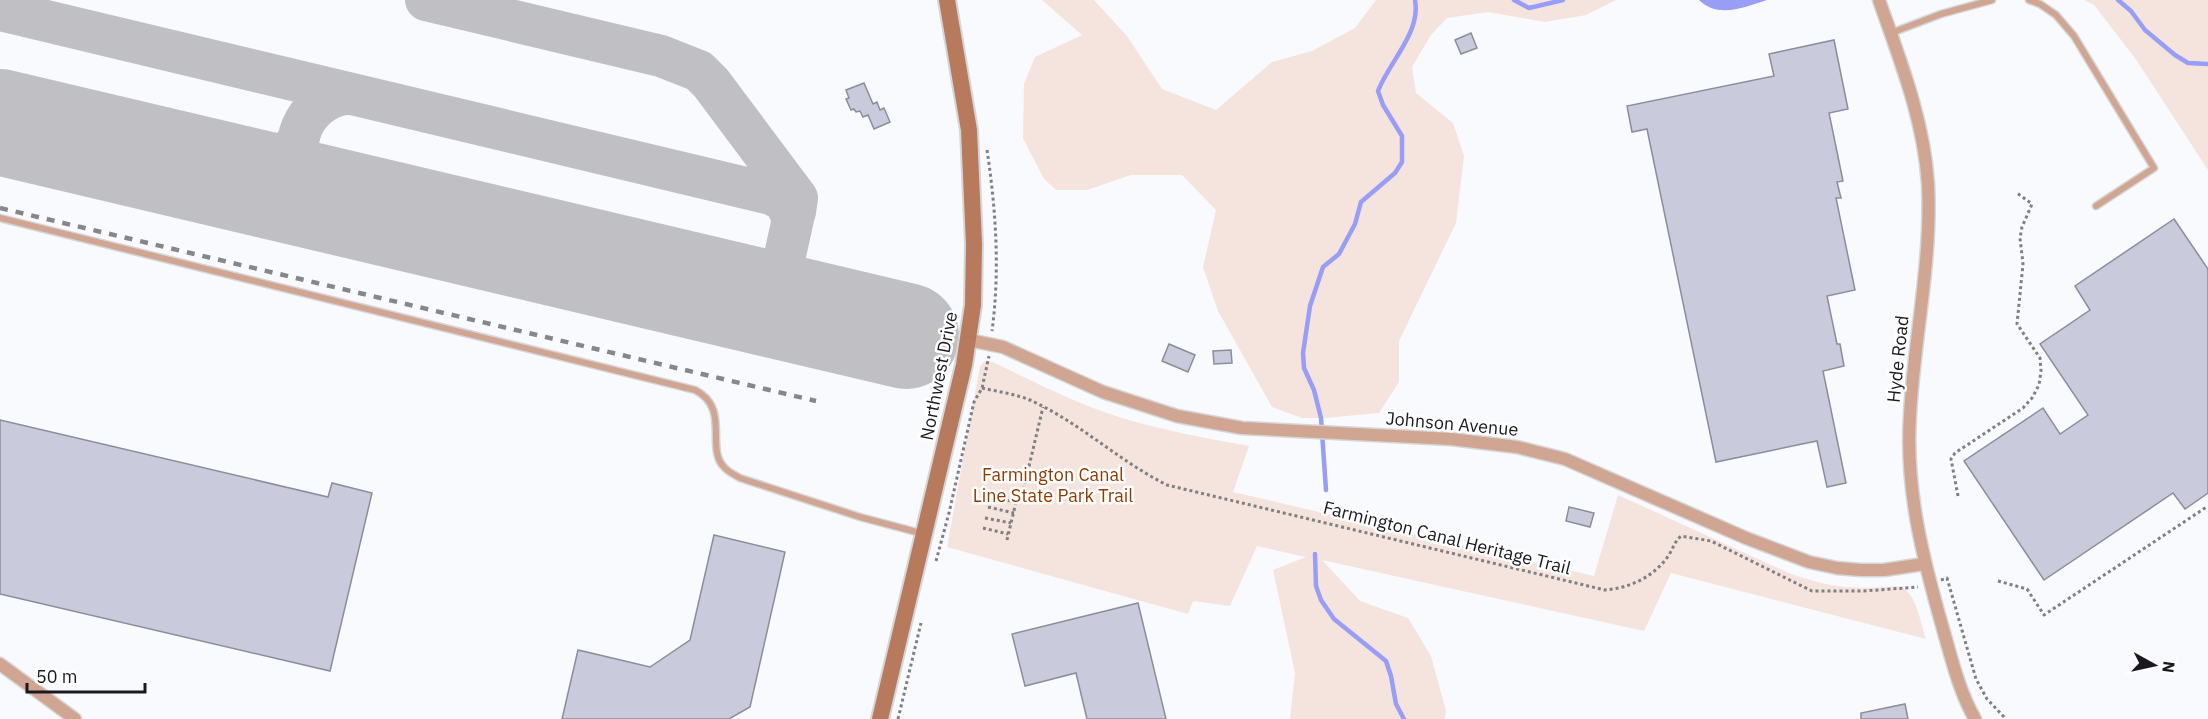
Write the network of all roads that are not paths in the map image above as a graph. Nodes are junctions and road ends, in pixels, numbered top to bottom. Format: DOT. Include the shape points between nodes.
graph roads {
  1 [pos="946,0"];
  2 [pos="1880,0"];
  3 [pos="1992,0"];
  4 [pos="2029,0"];
  5 [pos="1891,33"];
  6 [pos="2096,206"];
  7 [pos="0,218"];
  8 [pos="969,339"];
  9 [pos="924,534"];
  10 [pos="1924,564"];
  11 [pos="0,664"];
  12 [pos="75,719"];
  13 [pos="880,719"];
  14 [pos="1975,719"];
  1 -- 8 [label="main road, Northwest Drive" via="969,130 973,186 974,279"];
  2 -- 5 [label="street, Hyde Road"];
  3 -- 5 [label="lane"];
  4 -- 6 [label="lane" via="2056,15 2074,36 2154,168"];
  5 -- 10 [label="street, Hyde Road" via="1919,123 1928,182 1927,262 1909,442 1912,495"];
  7 -- 9 [label="lane" via="695,390 712,406 723,467 740,478"];
  8 -- 9 [label="main road, Northwest Drive"];
  8 -- 10 [label="street, Johnson Avenue" via="1003,347 1103,392 1177,416 1242,428 1451,439 1517,447 1565,459 1809,562 1861,570"];
  9 -- 13 [label="main road, Northwest Drive"];
  10 -- 14 [label="street, Hyde Road" via="1966,704"];
  11 -- 12 [label="street"];
}
